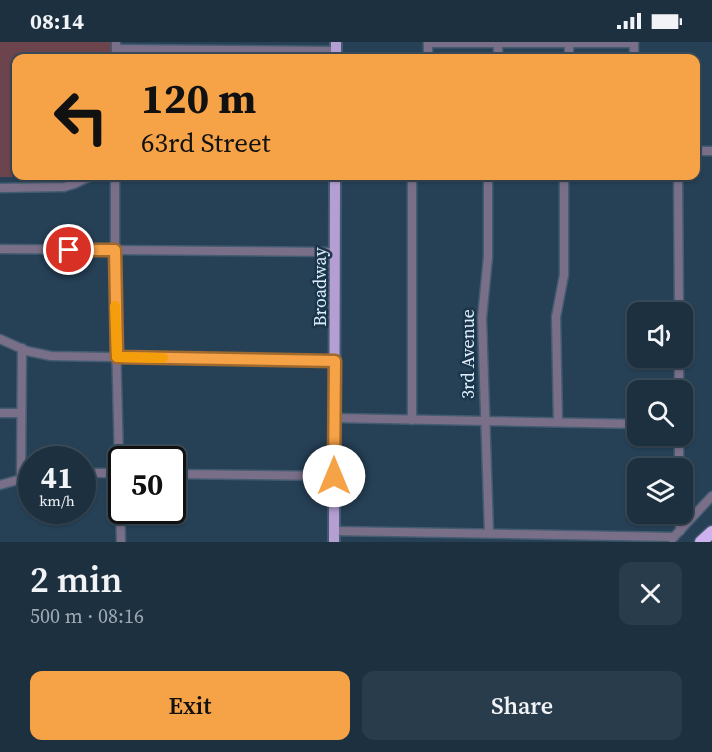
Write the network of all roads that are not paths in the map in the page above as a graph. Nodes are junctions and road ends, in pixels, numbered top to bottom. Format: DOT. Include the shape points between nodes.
graph roads {
  1 [pos="428,43"];
  2 [pos="498,43"];
  3 [pos="569,43"];
  4 [pos="634,43"];
  5 [pos="116,50"];
  6 [pos="336,50"];
  7 [pos="81,180"];
  8 [pos="116,180"];
  9 [pos="335,180"];
  10 [pos="412,180"];
  11 [pos="488,180"];
  12 [pos="564,180"];
  13 [pos="678,180"];
  14 [pos="0,188"];
  15 [pos="0,249"];
  16 [pos="115,250"];
  17 [pos="335,252"];
  18 [pos="679,302"];
  19 [pos="0,339"];
  20 [pos="22,348"];
  21 [pos="117,357"];
  22 [pos="335,361"];
  23 [pos="0,413"];
  24 [pos="21,413"];
  25 [pos="335,418"];
  26 [pos="412,420"];
  27 [pos="484,421"];
  28 [pos="558,422"];
  29 [pos="627,424"];
  30 [pos="21,446"];
  31 [pos="120,446"];
  32 [pos="186,474"];
  33 [pos="334,476"];
  34 [pos="18,480"];
  35 [pos="0,485"];
  36 [pos="712,496"];
  37 [pos="120,524"];
  38 [pos="712,532"];
  39 [pos="489,533"];
  40 [pos="334,536"];
  41 [pos="674,537"];
  42 [pos="120,542"];
  43 [pos="701,542"];
  1 -- 2 [label="street"];
  2 -- 3 [label="street"];
  3 -- 4 [label="street"];
  5 -- 6 [label="street"];
  7 -- 14 [label="street" via="64,187"];
  8 -- 16 [label="street"];
  9 -- 17 [label="main road, Broadway"];
  10 -- 26 [label="street"];
  11 -- 27 [label="street, 3rd Avenue" via="488,257 482,318"];
  12 -- 28 [label="street" via="564,275 556,317"];
  13 -- 18 [label="street"];
  15 -- 16 [label="street"];
  16 -- 17 [label="street"];
  16 -- 21 [label="street"];
  17 -- 22 [label="main road, Broadway"];
  19 -- 20 [label="street"];
  20 -- 21 [label="street" via="51,356"];
  20 -- 24 [label="street"];
  21 -- 22 [label="street"];
  21 -- 31 [label="street"];
  22 -- 25 [label="main road, Broadway"];
  23 -- 24 [label="street"];
  24 -- 30 [label="street"];
  25 -- 26 [label="street"];
  25 -- 33 [label="main road, Broadway"];
  26 -- 27 [label="street"];
  27 -- 28 [label="street"];
  27 -- 39 [label="street, 3rd Avenue"];
  28 -- 29 [label="street"];
  32 -- 33 [label="street"];
  33 -- 40 [label="main road, Broadway"];
  34 -- 35 [label="street"];
  36 -- 41 [label="street"];
  37 -- 42 [label="street"];
  38 -- 43 [label="highway"];
  39 -- 40 [label="street"];
  39 -- 41 [label="street"];
}
